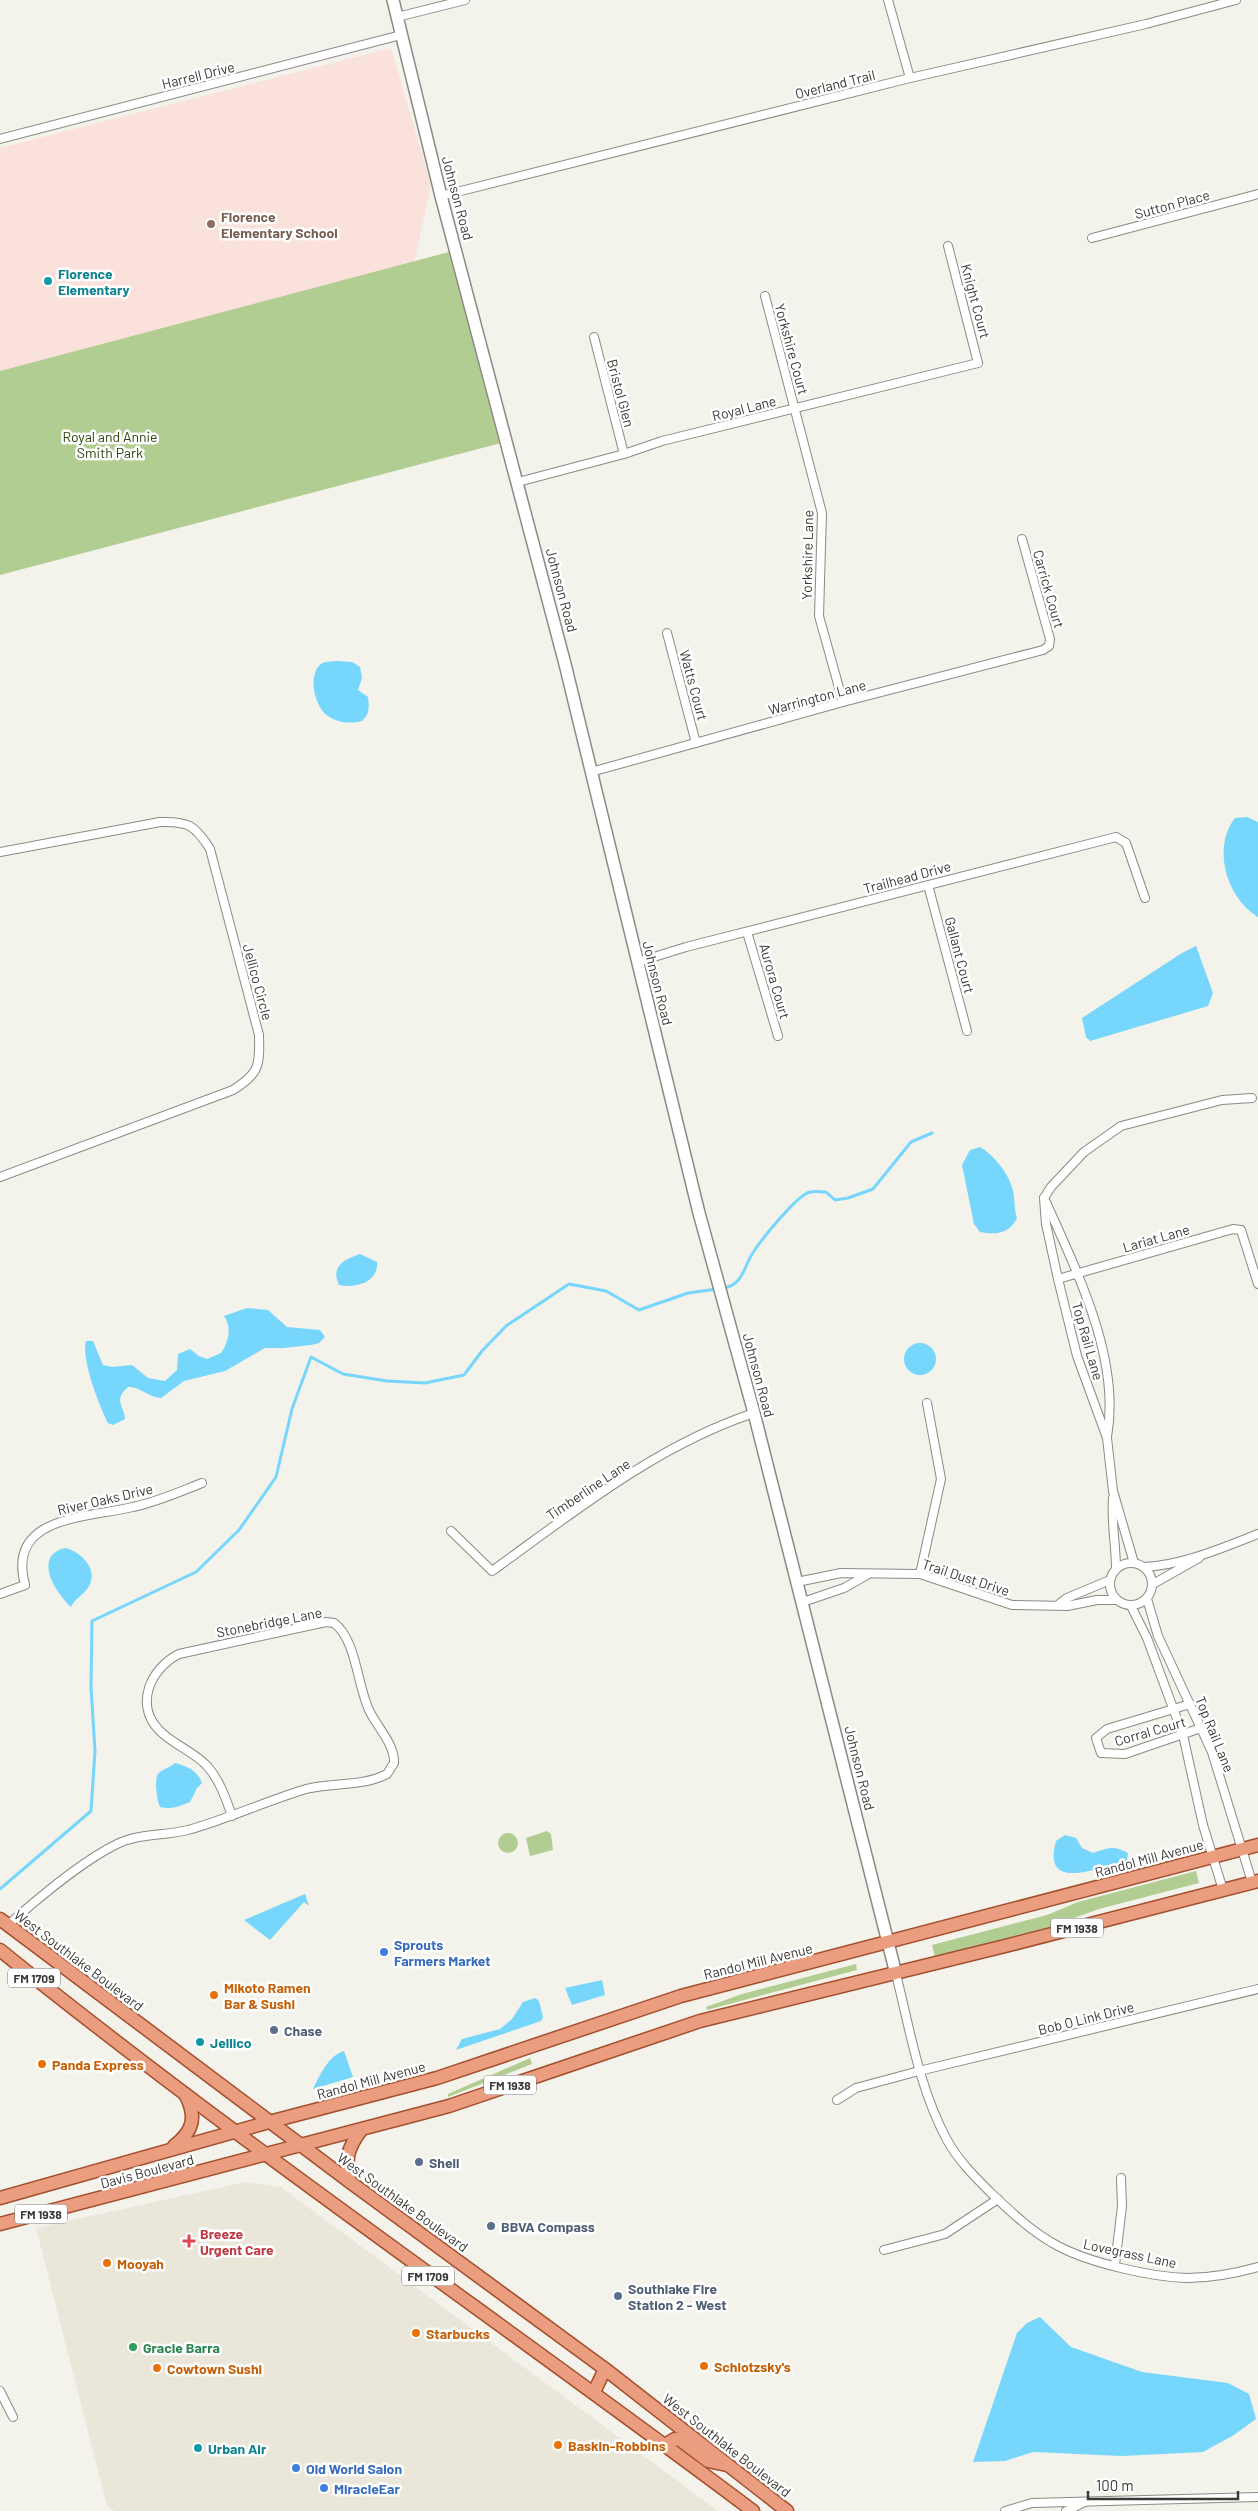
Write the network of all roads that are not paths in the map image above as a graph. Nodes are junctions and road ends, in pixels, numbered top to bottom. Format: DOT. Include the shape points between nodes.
graph roads {
  1 [pos="393,0"];
  2 [pos="465,0"];
  3 [pos="888,0"];
  4 [pos="1236,0"];
  5 [pos="397,17"];
  6 [pos="402,34"];
  7 [pos="910,78"];
  8 [pos="0,139"];
  9 [pos="1258,194"];
  10 [pos="441,196"];
  11 [pos="1092,238"];
  12 [pos="948,246"];
  13 [pos="765,296"];
  14 [pos="594,337"];
  15 [pos="978,363"];
  16 [pos="796,408"];
  17 [pos="624,454"];
  18 [pos="518,482"];
  19 [pos="1022,539"];
  20 [pos="667,632"];
  21 [pos="1050,646"];
  22 [pos="843,702"];
  23 [pos="696,743"];
  24 [pos="592,772"];
  25 [pos="0,852"];
  26 [pos="928,885"];
  27 [pos="1145,898"];
  28 [pos="747,932"];
  29 [pos="638,962"];
  30 [pos="967,1031"];
  31 [pos="778,1036"];
  32 [pos="1252,1098"];
  33 [pos="0,1177"];
  34 [pos="1044,1198"];
  35 [pos="1078,1273"];
  36 [pos="1058,1279"];
  37 [pos="1258,1284"];
  38 [pos="927,1403"];
  39 [pos="754,1413"];
  40 [pos="1107,1438"];
  41 [pos="202,1483"];
  42 [pos="1113,1491"];
  43 [pos="451,1531"];
  44 [pos="1258,1534"];
  45 [pos="1210,1552"];
  46 [pos="1134,1563"];
  47 [pos="1144,1567"];
  48 [pos="1116,1569"];
  49 [pos="867,1574"];
  50 [pos="920,1574"];
  51 [pos="1110,1580"];
  52 [pos="798,1582"];
  53 [pos="1153,1584"];
  54 [pos="0,1594"];
  55 [pos="1147,1599"];
  56 [pos="1116,1600"];
  57 [pos="803,1602"];
  58 [pos="1058,1606"];
  59 [pos="1132,1606"];
  60 [pos="1190,1704"];
  61 [pos="1173,1709"];
  62 [pos="1201,1728"];
  63 [pos="1183,1735"];
  64 [pos="232,1816"];
  65 [pos="1258,1844"];
  66 [pos="1241,1849"];
  67 [pos="1214,1857"];
  68 [pos="1255,1882"];
  69 [pos="1223,1890"];
  70 [pos="4,1922"];
  71 [pos="888,1943"];
  72 [pos="0,1950"];
  73 [pos="896,1974"];
  74 [pos="1258,1988"];
  75 [pos="919,2071"];
  76 [pos="184,2092"];
  77 [pos="837,2100"];
  78 [pos="269,2122"];
  79 [pos="361,2130"];
  80 [pos="236,2131"];
  81 [pos="302,2145"];
  82 [pos="169,2150"];
  83 [pos="265,2155"];
  84 [pos="1121,2178"];
  85 [pos="350,2182"];
  86 [pos="0,2198"];
  87 [pos="998,2199"];
  88 [pos="0,2224"];
  89 [pos="884,2250"];
  90 [pos="1115,2265"];
  91 [pos="1258,2267"];
  92 [pos="605,2370"];
  93 [pos="0,2391"];
  94 [pos="594,2392"];
  95 [pos="14,2417"];
  96 [pos="665,2445"];
  97 [pos="729,2465"];
  98 [pos="1258,2496"];
  99 [pos="1090,2500"];
  100 [pos="753,2511"];
  101 [pos="787,2511"];
  102 [pos="1005,2511"];
  103 [pos="1066,2511"];
  1 -- 5 [label="street, Johnson Road"];
  2 -- 5 [label="street"];
  3 -- 7 [label="street"];
  4 -- 7 [label="street, Overland Trail"];
  5 -- 6 [label="street, Johnson Road"];
  6 -- 8 [label="street, Harrell Drive"];
  6 -- 10 [label="street, Johnson Road"];
  7 -- 10 [label="street, Overland Trail"];
  9 -- 11 [label="street, Sutton Place"];
  10 -- 18 [label="street, Johnson Road"];
  12 -- 15 [label="street, Knight Court"];
  13 -- 16 [label="street, Yorkshire Court"];
  14 -- 17 [label="street, Bristol Glen"];
  15 -- 16 [label="street, Royal Lane"];
  16 -- 17 [label="street, Royal Lane" via="662,441"];
  16 -- 22 [label="street, Yorkshire Lane" via="822,513 819,616"];
  17 -- 18 [label="street, Royal Lane"];
  18 -- 24 [label="street, Johnson Road"];
  19 -- 21 [label="street, Carrick Court"];
  20 -- 23 [label="street, Watts Court"];
  21 -- 22 [label="street, Warrington Lane"];
  22 -- 23 [label="street, Warrington Lane"];
  23 -- 24 [label="street, Warrington Lane"];
  24 -- 29 [label="street, Johnson Road"];
  25 -- 33 [label="street, Jellico Circle" via="160,822 182,821 199,831 210,849 259,1036 260,1057 252,1077 232,1090"];
  26 -- 27 [label="street, Trailhead Drive" via="1116,837 1126,842"];
  26 -- 28 [label="street, Trailhead Drive"];
  26 -- 30 [label="street, Gallant Court"];
  28 -- 29 [label="street, Trailhead Drive"];
  28 -- 31 [label="street, Aurora Court"];
  29 -- 39 [label="street, Johnson Road" via="716,1276"];
  32 -- 34 [label="street" via="1222,1100 1121,1126 1084,1152"];
  34 -- 35 [label="street, Top Rail Lane"];
  34 -- 36 [label="street, Top Rail Lane"];
  35 -- 36 [label="street"];
  35 -- 37 [label="street, Lariat Lane" via="1241,1230"];
  35 -- 40 [label="street, Top Rail Lane" via="1103,1347 1111,1415"];
  36 -- 40 [label="street, Top Rail Lane" via="1078,1356"];
  38 -- 50 [label="street" via="941,1479"];
  39 -- 43 [label="street, Timberline Lane" via="716,1426 634,1472 492,1571"];
  39 -- 52 [label="street, Johnson Road"];
  40 -- 42 [label="street, Top Rail Lane"];
  41 -- 54 [label="street, River Oaks Drive" via="134,1507 57,1522 41,1530 28,1545 24,1557 22,1572 25,1585"];
  42 -- 46 [label="street, Top Rail Lane"];
  42 -- 48 [label="street, Top Rail Lane" via="1111,1515"];
  44 -- 45 [label="street"];
  45 -- 47 [label="street" via="1160,1566"];
  45 -- 53 [label="street"];
  46 -- 47 [label="street"];
  46 -- 48 [label="street" via="1123,1564"];
  47 -- 53 [label="street"];
  48 -- 51 [label="street"];
  49 -- 50 [label="street, Trail Dust Drive"];
  49 -- 52 [label="street, Trail Dust Drive" via="841,1573"];
  49 -- 57 [label="street, Trail Dust Drive" via="844,1588"];
  50 -- 58 [label="street, Trail Dust Drive" via="1012,1605"];
  51 -- 56 [label="street"];
  51 -- 58 [label="street" via="1068,1598"];
  52 -- 57 [label="street, Johnson Road"];
  53 -- 55 [label="street"];
  55 -- 59 [label="street"];
  55 -- 60 [label="street, Top Rail Lane" via="1158,1636"];
  56 -- 58 [label="street, Trail Dust Drive"];
  56 -- 59 [label="street"];
  57 -- 71 [label="street, Johnson Road"];
  59 -- 61 [label="street"];
  60 -- 61 [label="street, Corral Court"];
  60 -- 62 [label="street, Top Rail Lane"];
  61 -- 63 [label="street"];
  61 -- 63 [label="street, Corral Court" via="1107,1729 1096,1738 1101,1753 1125,1754"];
  62 -- 63 [label="street, Corral Court"];
  62 -- 66 [label="street, Top Rail Lane" via="1212,1752"];
  63 -- 67 [label="street" via="1203,1825"];
  64 -- 64 [label="street, Stonebridge Lane" via="307,1789 382,1777 392,1769 392,1749 369,1710 346,1638 334,1623 326,1622 179,1654 161,1665 155,1673 147,1695 153,1723 209,1768"];
  64 -- 70 [label="street, Stonebridge Lane" via="178,1832 133,1838 115,1845"];
  65 -- 66 [label="main road, Randol Mill Avenue / FM 1938"];
  66 -- 67 [label="main road, Randol Mill Avenue / FM 1938"];
  66 -- 68 [label="street, Top Rail Lane"];
  67 -- 69 [label="street"];
  67 -- 71 [label="main road, Randol Mill Avenue / FM 1938"];
  68 -- 69 [label="main road, FM 1938"];
  69 -- 73 [label="main road, FM 1938"];
  70 -- 78 [label="main road, West Southlake Boulevard / FM 1709"];
  71 -- 73 [label="street, Johnson Road"];
  71 -- 78 [label="main road, Randol Mill Avenue / FM 1938" via="681,1996 437,2078"];
  72 -- 76 [label="main road, FM 1709"];
  73 -- 75 [label="street, Lovegrass Lane"];
  73 -- 79 [label="main road, FM 1938" via="700,2021 449,2106"];
  74 -- 75 [label="street, Bob O Link Drive"];
  75 -- 77 [label="street, Bob O Link Drive" via="856,2088"];
  75 -- 87 [label="street, Lovegrass Lane" via="948,2142 968,2170"];
  76 -- 80 [label="main road, FM 1709"];
  76 -- 82 [label="main road" via="189,2102 191,2126 186,2136"];
  78 -- 80 [label="main road, Davis Boulevard / FM 1938"];
  78 -- 81 [label="main road, West Southlake Boulevard / FM 1709"];
  79 -- 81 [label="main road, FM 1938"];
  79 -- 85 [label="main road" via="352,2143 346,2164"];
  80 -- 82 [label="main road, Davis Boulevard / FM 1938"];
  80 -- 83 [label="main road, FM 1709"];
  81 -- 83 [label="main road, Davis Boulevard / FM 1938"];
  81 -- 85 [label="main road, West Southlake Boulevard / FM 1709"];
  82 -- 86 [label="main road, Davis Boulevard / FM 1938"];
  83 -- 88 [label="main road, Davis Boulevard / FM 1938"];
  83 -- 94 [label="main road, FM 1709"];
  84 -- 90 [label="street" via="1122,2206"];
  85 -- 92 [label="main road, West Southlake Boulevard / FM 1709"];
  87 -- 89 [label="street" via="945,2234"];
  87 -- 90 [label="street, Lovegrass Lane" via="1034,2232 1058,2246 1080,2256"];
  90 -- 91 [label="street, Lovegrass Lane" via="1187,2278"];
  92 -- 94 [label="main road"];
  92 -- 97 [label="main road, West Southlake Boulevard / FM 1709"];
  93 -- 95 [label="street"];
  94 -- 96 [label="main road, FM 1709"];
  96 -- 97 [label="main road" via="675,2439 680,2440 708,2461"];
  96 -- 100 [label="main road, FM 1709"];
  97 -- 101 [label="main road, West Southlake Boulevard / FM 1709"];
  98 -- 99 [label="street"];
  99 -- 102 [label="street" via="1032,2503"];
  99 -- 103 [label="street"];
}
